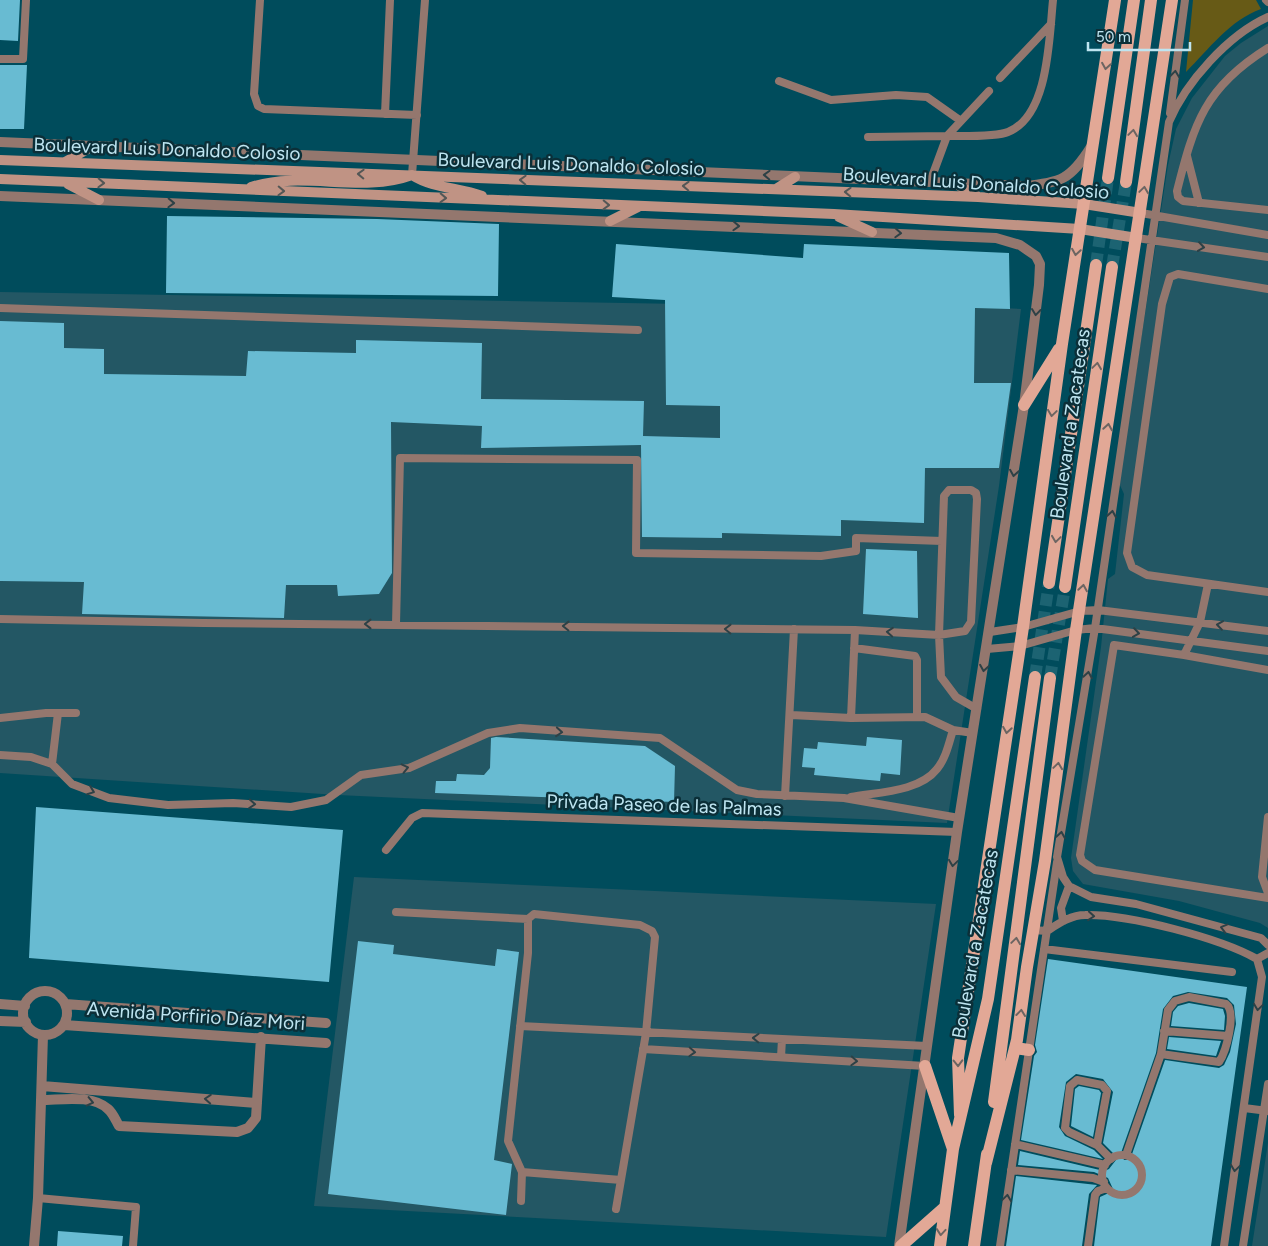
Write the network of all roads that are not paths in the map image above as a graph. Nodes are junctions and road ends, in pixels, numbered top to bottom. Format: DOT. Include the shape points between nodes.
graph roads {
  1 [pos="26,0"];
  2 [pos="260,0"];
  3 [pos="390,0"];
  4 [pos="425,0"];
  5 [pos="1053,0"];
  6 [pos="1115,0"];
  7 [pos="1134,0"];
  8 [pos="1151,0"];
  9 [pos="1172,0"];
  10 [pos="1185,0"];
  11 [pos="1268,17"];
  12 [pos="1051,24"];
  13 [pos="1268,48"];
  14 [pos="0,59"];
  15 [pos="1000,78"];
  16 [pos="779,81"];
  17 [pos="989,91"];
  18 [pos="385,114"];
  19 [pos="417,115"];
  20 [pos="960,121"];
  21 [pos="1169,122"];
  22 [pos="947,136"];
  23 [pos="868,137"];
  24 [pos="0,142"];
  25 [pos="1094,142"];
  26 [pos="93,146"];
  27 [pos="1186,154"];
  28 [pos="0,160"];
  29 [pos="413,160"];
  30 [pos="64,163"];
  31 [pos="412,175"];
  32 [pos="795,177"];
  33 [pos="1108,178"];
  34 [pos="0,179"];
  35 [pos="64,182"];
  36 [pos="930,182"];
  37 [pos="1126,182"];
  38 [pos="956,184"];
  39 [pos="245,189"];
  40 [pos="776,189"];
  41 [pos="0,196"];
  42 [pos="978,196"];
  43 [pos="99,200"];
  44 [pos="490,200"];
  45 [pos="1199,203"];
  46 [pos="1084,204"];
  47 [pos="640,206"];
  48 [pos="1268,210"];
  49 [pos="1141,213"];
  50 [pos="834,214"];
  51 [pos="1155,215"];
  52 [pos="610,221"];
  53 [pos="1080,230"];
  54 [pos="872,232"];
  55 [pos="1268,235"];
  56 [pos="1137,238"];
  57 [pos="1152,240"];
  58 [pos="1268,257"];
  59 [pos="1096,265"];
  60 [pos="1112,267"];
  61 [pos="1268,289"];
  62 [pos="0,308"];
  63 [pos="638,330"];
  64 [pos="1062,344"];
  65 [pos="1118,366"];
  66 [pos="1134,368"];
  67 [pos="1024,405"];
  68 [pos="942,541"];
  69 [pos="1049,583"];
  70 [pos="1208,584"];
  71 [pos="1065,587"];
  72 [pos="1268,592"];
  73 [pos="1098,610"];
  74 [pos="1080,611"];
  75 [pos="0,619"];
  76 [pos="1200,622"];
  77 [pos="396,624"];
  78 [pos="1023,627"];
  79 [pos="1095,628"];
  80 [pos="794,629"];
  81 [pos="855,630"];
  82 [pos="1076,630"];
  83 [pos="1268,631"];
  84 [pos="990,632"];
  85 [pos="939,635"];
  86 [pos="1191,640"];
  87 [pos="1020,646"];
  88 [pos="854,648"];
  89 [pos="987,649"];
  90 [pos="1268,651"];
  91 [pos="1184,654"];
  92 [pos="1268,670"];
  93 [pos="1036,677"];
  94 [pos="1050,678"];
  95 [pos="977,709"];
  96 [pos="58,713"];
  97 [pos="76,713"];
  98 [pos="791,715"];
  99 [pos="917,717"];
  100 [pos="0,718"];
  101 [pos="851,718"];
  102 [pos="953,730"];
  103 [pos="973,733"];
  104 [pos="0,754"];
  105 [pos="52,764"];
  106 [pos="785,796"];
  107 [pos="844,798"];
  108 [pos="1268,817"];
  109 [pos="960,818"];
  110 [pos="957,832"];
  111 [pos="386,850"];
  112 [pos="1057,858"];
  113 [pos="1069,886"];
  114 [pos="1268,893"];
  115 [pos="1268,898"];
  116 [pos="396,912"];
  117 [pos="528,919"];
  118 [pos="1063,921"];
  119 [pos="1033,930"];
  120 [pos="1047,931"];
  121 [pos="1268,945"];
  122 [pos="1044,949"];
  123 [pos="1268,953"];
  124 [pos="1257,959"];
  125 [pos="1232,972"];
  126 [pos="0,1004"];
  127 [pos="65,1004"];
  128 [pos="24,1006"];
  129 [pos="0,1021"];
  130 [pos="26,1022"];
  131 [pos="326,1023"];
  132 [pos="64,1025"];
  133 [pos="520,1026"];
  134 [pos="1164,1031"];
  135 [pos="646,1033"];
  136 [pos="43,1035"];
  137 [pos="1228,1036"];
  138 [pos="261,1037"];
  139 [pos="782,1039"];
  140 [pos="326,1043"];
  141 [pos="927,1046"];
  142 [pos="1015,1048"];
  143 [pos="644,1049"];
  144 [pos="1029,1050"];
  145 [pos="1161,1054"];
  146 [pos="781,1057"];
  147 [pos="925,1066"];
  148 [pos="1268,1084"];
  149 [pos="42,1086"];
  150 [pos="42,1100"];
  151 [pos="257,1103"];
  152 [pos="1244,1108"];
  153 [pos="1266,1111"];
  154 [pos="960,1115"];
  155 [pos="1014,1144"];
  156 [pos="1097,1145"];
  157 [pos="953,1149"];
  158 [pos="1126,1155"];
  159 [pos="1108,1162"];
  160 [pos="986,1163"];
  161 [pos="1011,1170"];
  162 [pos="522,1172"];
  163 [pos="621,1180"];
  164 [pos="1105,1185"];
  165 [pos="38,1198"];
  166 [pos="521,1201"];
  167 [pos="944,1208"];
  168 [pos="616,1209"];
  169 [pos="34,1246"];
  170 [pos="132,1246"];
  171 [pos="900,1246"];
  172 [pos="940,1246"];
  173 [pos="974,1246"];
  174 [pos="1000,1246"];
  175 [pos="1088,1246"];
  176 [pos="1224,1246"];
  177 [pos="1242,1246"];
  1 -- 14 [label="lane" via="23,59"];
  2 -- 18 [label="lane" via="254,99 258,106"];
  3 -- 18 [label="lane"];
  4 -- 19 [label="lane"];
  5 -- 12 [label="lane"];
  6 -- 25 [label="main road, one-way"];
  7 -- 33 [label="main road"];
  37 -- 8 [label="main road, one-way"];
  49 -- 9 [label="main road, one-way"];
  21 -- 10 [label="lane, one-way"];
  11 -- 21 [label="lane" via="1244,30 1217,55 1184,93"];
  12 -- 15 [label="lane"];
  12 -- 22 [label="lane" via="1044,78 1031,114 1008,132"];
  13 -- 27 [label="lane" via="1241,66 1218,88 1192,134"];
  16 -- 20 [label="lane" via="831,100 896,95 927,97"];
  17 -- 20 [label="lane"];
  18 -- 19 [label="lane"];
  19 -- 29 [label="lane"];
  20 -- 22 [label="lane"];
  21 -- 51 [label="lane"];
  22 -- 23 [label="lane"];
  22 -- 36 [label="lane"];
  24 -- 26 [label="street, Boulevard Luis Donaldo Colosio"];
  25 -- 38 [label="street, Boulevard Luis Donaldo Colosio" via="1073,172 1046,184"];
  25 -- 46 [label="main road"];
  26 -- 29 [label="street, Boulevard Luis Donaldo Colosio"];
  26 -- 30 [label="main road"];
  27 -- 45 [label="lane"];
  27 -- 45 [label="lane" via="1178,197"];
  28 -- 30 [label="main road, Boulevard Luis Donaldo Colosio"];
  29 -- 31 [label="lane"];
  32 -- 29 [label="street, Boulevard Luis Donaldo Colosio, one-way"];
  31 -- 30 [label="main road, Boulevard Luis Donaldo Colosio, one-way"];
  31 -- 39 [label="main road" via="393,182 289,180"];
  40 -- 31 [label="main road, Boulevard Luis Donaldo Colosio, one-way"];
  31 -- 44 [label="main road" via="425,183 461,189"];
  32 -- 36 [label="street, Boulevard Luis Donaldo Colosio"];
  32 -- 40 [label="main road"];
  34 -- 35 [label="main road, Boulevard Luis Donaldo Colosio"];
  35 -- 39 [label="main road, Boulevard Luis Donaldo Colosio, one-way"];
  35 -- 43 [label="main road"];
  36 -- 38 [label="street, Boulevard Luis Donaldo Colosio"];
  38 -- 42 [label="main road"];
  39 -- 44 [label="main road, Boulevard Luis Donaldo Colosio, one-way"];
  42 -- 40 [label="main road, Boulevard Luis Donaldo Colosio, one-way"];
  41 -- 43 [label="street"];
  42 -- 46 [label="main road, Boulevard Luis Donaldo Colosio"];
  43 -- 52 [label="street, one-way"];
  44 -- 47 [label="main road, Boulevard Luis Donaldo Colosio, one-way"];
  45 -- 48 [label="lane"];
  46 -- 49 [label="main road, Boulevard Luis Donaldo Colosio"];
  46 -- 53 [label="main road"];
  47 -- 50 [label="main road, Boulevard Luis Donaldo Colosio"];
  47 -- 52 [label="main road"];
  49 -- 51 [label="lane"];
  49 -- 56 [label="main road"];
  50 -- 53 [label="main road, Boulevard Luis Donaldo Colosio"];
  50 -- 54 [label="main road"];
  51 -- 55 [label="lane"];
  51 -- 57 [label="lane"];
  52 -- 54 [label="street, one-way"];
  53 -- 56 [label="main road, Boulevard Luis Donaldo Colosio"];
  53 -- 64 [label="main road, one-way"];
  54 -- 67 [label="street, one-way" via="996,238 1020,245 1036,256 1040,264"];
  56 -- 57 [label="lane"];
  56 -- 65 [label="main road"];
  57 -- 58 [label="lane, one-way"];
  57 -- 66 [label="lane"];
  59 -- 69 [label="main road, Boulevard a Zacatecas, one-way"];
  71 -- 60 [label="main road, Boulevard a Zacatecas, one-way"];
  61 -- 70 [label="lane" via="1178,274 1170,277 1162,304 1128,561 1137,572 1146,576"];
  62 -- 63 [label="lane"];
  64 -- 67 [label="main road"];
  64 -- 78 [label="main road, one-way"];
  65 -- 66 [label="lane"];
  74 -- 65 [label="main road, one-way"];
  73 -- 66 [label="lane, one-way"];
  67 -- 84 [label="street, one-way"];
  68 -- 77 [label="lane" via="856,538 856,551 821,556 636,553 637,460 400,458"];
  68 -- 85 [label="lane"];
  68 -- 85 [label="lane" via="945,492 971,490 976,493 971,622 965,631"];
  70 -- 72 [label="lane"];
  70 -- 76 [label="lane"];
  73 -- 74 [label="lane"];
  73 -- 76 [label="lane"];
  73 -- 79 [label="lane"];
  74 -- 78 [label="lane"];
  74 -- 82 [label="main road"];
  77 -- 75 [label="lane, one-way"];
  83 -- 76 [label="lane, one-way"];
  76 -- 86 [label="lane"];
  80 -- 77 [label="lane, one-way"];
  78 -- 84 [label="lane"];
  78 -- 87 [label="main road"];
  79 -- 82 [label="lane"];
  79 -- 86 [label="lane, one-way"];
  112 -- 79 [label="lane, one-way"];
  80 -- 81 [label="lane"];
  80 -- 98 [label="lane"];
  85 -- 81 [label="lane, one-way"];
  81 -- 88 [label="lane"];
  82 -- 87 [label="lane"];
  119 -- 82 [label="main road, one-way"];
  84 -- 89 [label="street"];
  85 -- 95 [label="lane" via="941,677 956,697"];
  86 -- 90 [label="lane"];
  86 -- 91 [label="lane"];
  87 -- 89 [label="lane"];
  87 -- 154 [label="main road, one-way" via="958,1058"];
  88 -- 99 [label="lane" via="915,656"];
  88 -- 101 [label="lane"];
  89 -- 95 [label="street, one-way"];
  91 -- 92 [label="lane"];
  91 -- 115 [label="lane" via="1114,645 1080,855 1082,861 1095,870"];
  93 -- 154 [label="main road, Boulevard a Zacatecas" via="988,1000"];
  160 -- 94 [label="main road, Boulevard a Zacatecas, one-way"];
  95 -- 103 [label="street"];
  96 -- 97 [label="lane"];
  96 -- 100 [label="lane"];
  96 -- 105 [label="lane"];
  98 -- 101 [label="lane"];
  98 -- 106 [label="lane"];
  99 -- 101 [label="lane"];
  99 -- 102 [label="lane" via="935,720"];
  102 -- 103 [label="lane"];
  102 -- 107 [label="lane" via="937,770 924,780 900,789"];
  103 -- 109 [label="street"];
  104 -- 105 [label="lane" via="31,757"];
  105 -- 106 [label="lane, one-way" via="72,784 109,798 168,805 233,803 291,807 326,800 361,775 408,768 488,733 520,728 660,738 737,790"];
  106 -- 107 [label="lane"];
  107 -- 109 [label="lane"];
  108 -- 114 [label="lane" via="1262,877"];
  109 -- 110 [label="street"];
  110 -- 111 [label="lane, Privada Paseo de las Palmas" via="422,813 412,818"];
  110 -- 141 [label="street, one-way"];
  112 -- 113 [label="lane"];
  112 -- 120 [label="lane"];
  113 -- 118 [label="lane" via="1060,908"];
  121 -- 113 [label="lane, one-way" via="1261,938 1136,904 1091,897"];
  116 -- 117 [label="lane"];
  117 -- 133 [label="lane" via="528,953"];
  117 -- 135 [label="lane" via="534,914 640,925 652,931 655,937"];
  118 -- 120 [label="lane"];
  118 -- 124 [label="lane, one-way" via="1083,915 1138,920 1239,949"];
  119 -- 120 [label="lane"];
  142 -- 119 [label="main road, one-way"];
  120 -- 122 [label="lane"];
  122 -- 125 [label="lane"];
  122 -- 144 [label="lane"];
  123 -- 124 [label="lane"];
  124 -- 152 [label="lane, one-way" via="1262,977"];
  126 -- 128 [label="street"];
  127 -- 128 [label="street, Avenida Porfirio Díaz Mori" via="57,994 44,991 32,995"];
  127 -- 131 [label="street, Avenida Porfirio Díaz Mori"];
  127 -- 132 [label="street, Avenida Porfirio Díaz Mori" via="67,1018"];
  128 -- 130 [label="street"];
  129 -- 130 [label="street"];
  130 -- 136 [label="street" via="32,1031"];
  132 -- 136 [label="street, Avenida Porfirio Díaz Mori" via="55,1033"];
  132 -- 138 [label="street, Avenida Porfirio Díaz Mori"];
  133 -- 135 [label="lane"];
  133 -- 162 [label="lane" via="508,1141"];
  134 -- 137 [label="lane"];
  134 -- 137 [label="lane" via="1168,1010 1175,1001 1189,997 1226,1004 1230,1008"];
  134 -- 145 [label="lane"];
  139 -- 135 [label="lane, one-way"];
  135 -- 143 [label="lane"];
  136 -- 149 [label="street"];
  137 -- 145 [label="lane" via="1220,1062"];
  138 -- 140 [label="street, Avenida Porfirio Díaz Mori"];
  138 -- 151 [label="street"];
  139 -- 141 [label="lane"];
  139 -- 146 [label="lane"];
  141 -- 147 [label="street"];
  142 -- 144 [label="main road"];
  142 -- 160 [label="main road"];
  143 -- 146 [label="lane, one-way"];
  143 -- 163 [label="lane"];
  144 -- 155 [label="lane"];
  145 -- 158 [label="lane"];
  146 -- 147 [label="lane, one-way"];
  147 -- 157 [label="main road"];
  147 -- 171 [label="street"];
  148 -- 153 [label="lane"];
  149 -- 150 [label="street"];
  151 -- 149 [label="street, one-way"];
  150 -- 151 [label="street, one-way" via="84,1100 99,1104 108,1109 119,1126 237,1132 248,1128 256,1118"];
  150 -- 165 [label="street"];
  152 -- 153 [label="lane"];
  152 -- 176 [label="lane, one-way"];
  153 -- 177 [label="lane"];
  154 -- 157 [label="main road, Boulevard a Zacatecas"];
  155 -- 159 [label="lane"];
  155 -- 161 [label="lane"];
  156 -- 156 [label="lane" via="1107,1091 1102,1085 1076,1080 1070,1086 1065,1128"];
  156 -- 159 [label="lane"];
  157 -- 167 [label="main road, Boulevard a Zacatecas"];
  158 -- 159 [label="lane"];
  158 -- 164 [label="lane" via="1136,1160 1142,1169 1142,1180 1137,1189 1127,1194 1116,1194"];
  159 -- 164 [label="lane" via="1102,1173"];
  160 -- 173 [label="main road, Boulevard a Zacatecas"];
  161 -- 164 [label="lane" via="1093,1178"];
  174 -- 161 [label="lane, one-way"];
  162 -- 163 [label="lane"];
  162 -- 166 [label="lane"];
  163 -- 168 [label="lane"];
  164 -- 175 [label="lane" via="1095,1195"];
  165 -- 169 [label="street"];
  165 -- 170 [label="lane" via="136,1207"];
  167 -- 171 [label="main road"];
  167 -- 172 [label="main road, Boulevard a Zacatecas, one-way"];
}
